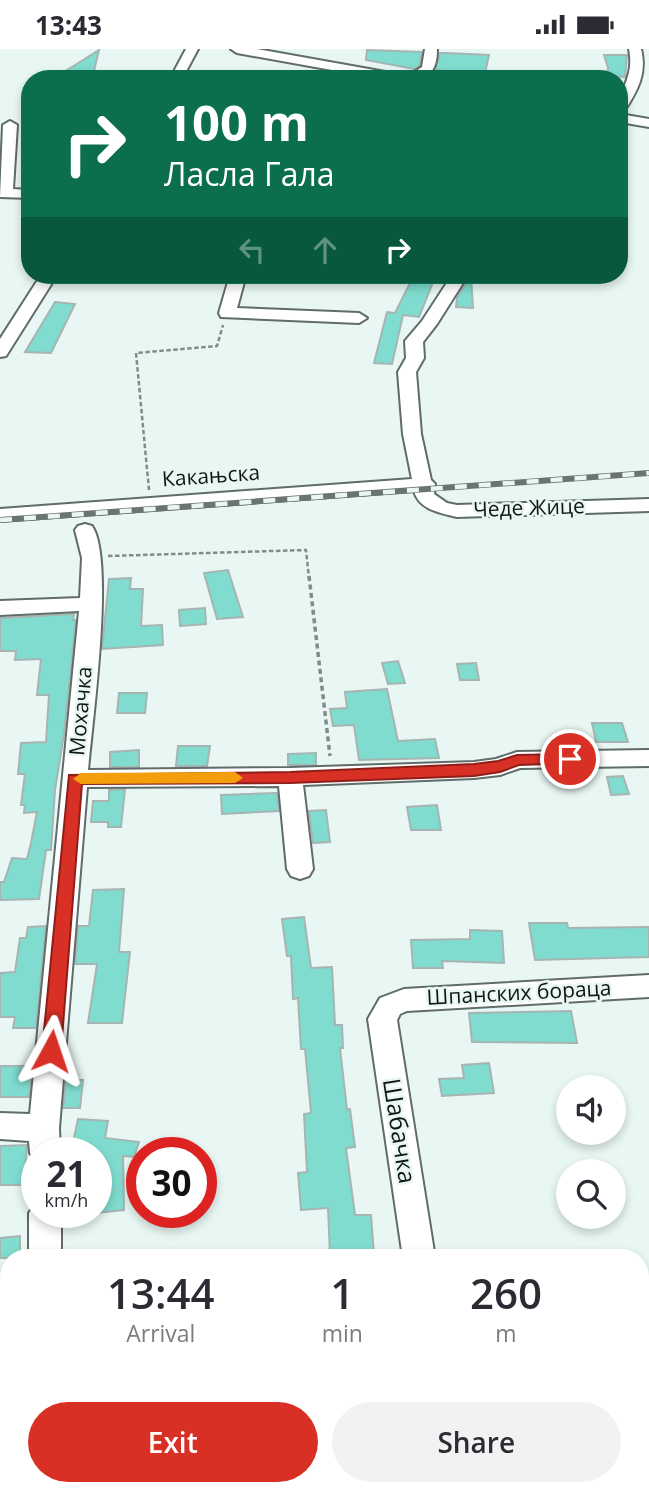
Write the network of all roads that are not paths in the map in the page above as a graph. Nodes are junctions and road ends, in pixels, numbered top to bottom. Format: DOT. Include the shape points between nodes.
graph roads {
  1 [pos="192,49"];
  2 [pos="237,49"];
  3 [pos="431,49"];
  4 [pos="635,49"];
  5 [pos="181,70"];
  6 [pos="324,70"];
  7 [pos="426,70"];
  8 [pos="628,94"];
  9 [pos="628,119"];
  10 [pos="649,123"];
  11 [pos="10,125"];
  12 [pos="2,193"];
  13 [pos="21,194"];
  14 [pos="43,284"];
  15 [pos="235,284"];
  16 [pos="454,284"];
  17 [pos="359,318"];
  18 [pos="0,352"];
  19 [pos="425,484"];
  20 [pos="649,505"];
  21 [pos="0,515"];
  22 [pos="85,530"];
  23 [pos="91,604"];
  24 [pos="0,608"];
  25 [pos="649,758"];
  26 [pos="290,777"];
  27 [pos="75,779"];
  28 [pos="300,869"];
  29 [pos="649,986"];
  30 [pos="390,1006"];
  31 [pos="0,1126"];
  32 [pos="32,1137"];
  33 [pos="44,1137"];
  34 [pos="45,1228"];
  35 [pos="44,1249"];
  36 [pos="418,1249"];
  1 -- 5 [label="street"];
  2 -- 6 [label="street"];
  3 -- 7 [label="street"];
  4 -- 8 [label="street" via="638,78"];
  9 -- 10 [label="street"];
  11 -- 12 [label="street"];
  12 -- 13 [label="street"];
  14 -- 18 [label="street"];
  15 -- 17 [label="street" via="227,313 270,319"];
  16 -- 19 [label="street" via="414,341 415,358 407,372 412,434"];
  19 -- 20 [label="street, Чеде Жице" via="425,496 431,502 457,511"];
  19 -- 21 [label="street, Какањска"];
  22 -- 23 [label="street, Мохачка" via="92,558"];
  23 -- 24 [label="street"];
  23 -- 27 [label="street, Мохачка"];
  25 -- 26 [label="street" via="517,760 474,770"];
  26 -- 27 [label="street"];
  26 -- 28 [label="street"];
  27 -- 33 [label="street, Мохачка"];
  29 -- 30 [label="street, Шпанских бораца" via="404,1000"];
  30 -- 36 [label="street, Шабачка" via="382,1019"];
  31 -- 32 [label="street"];
  34 -- 35 [label="street"];
}
